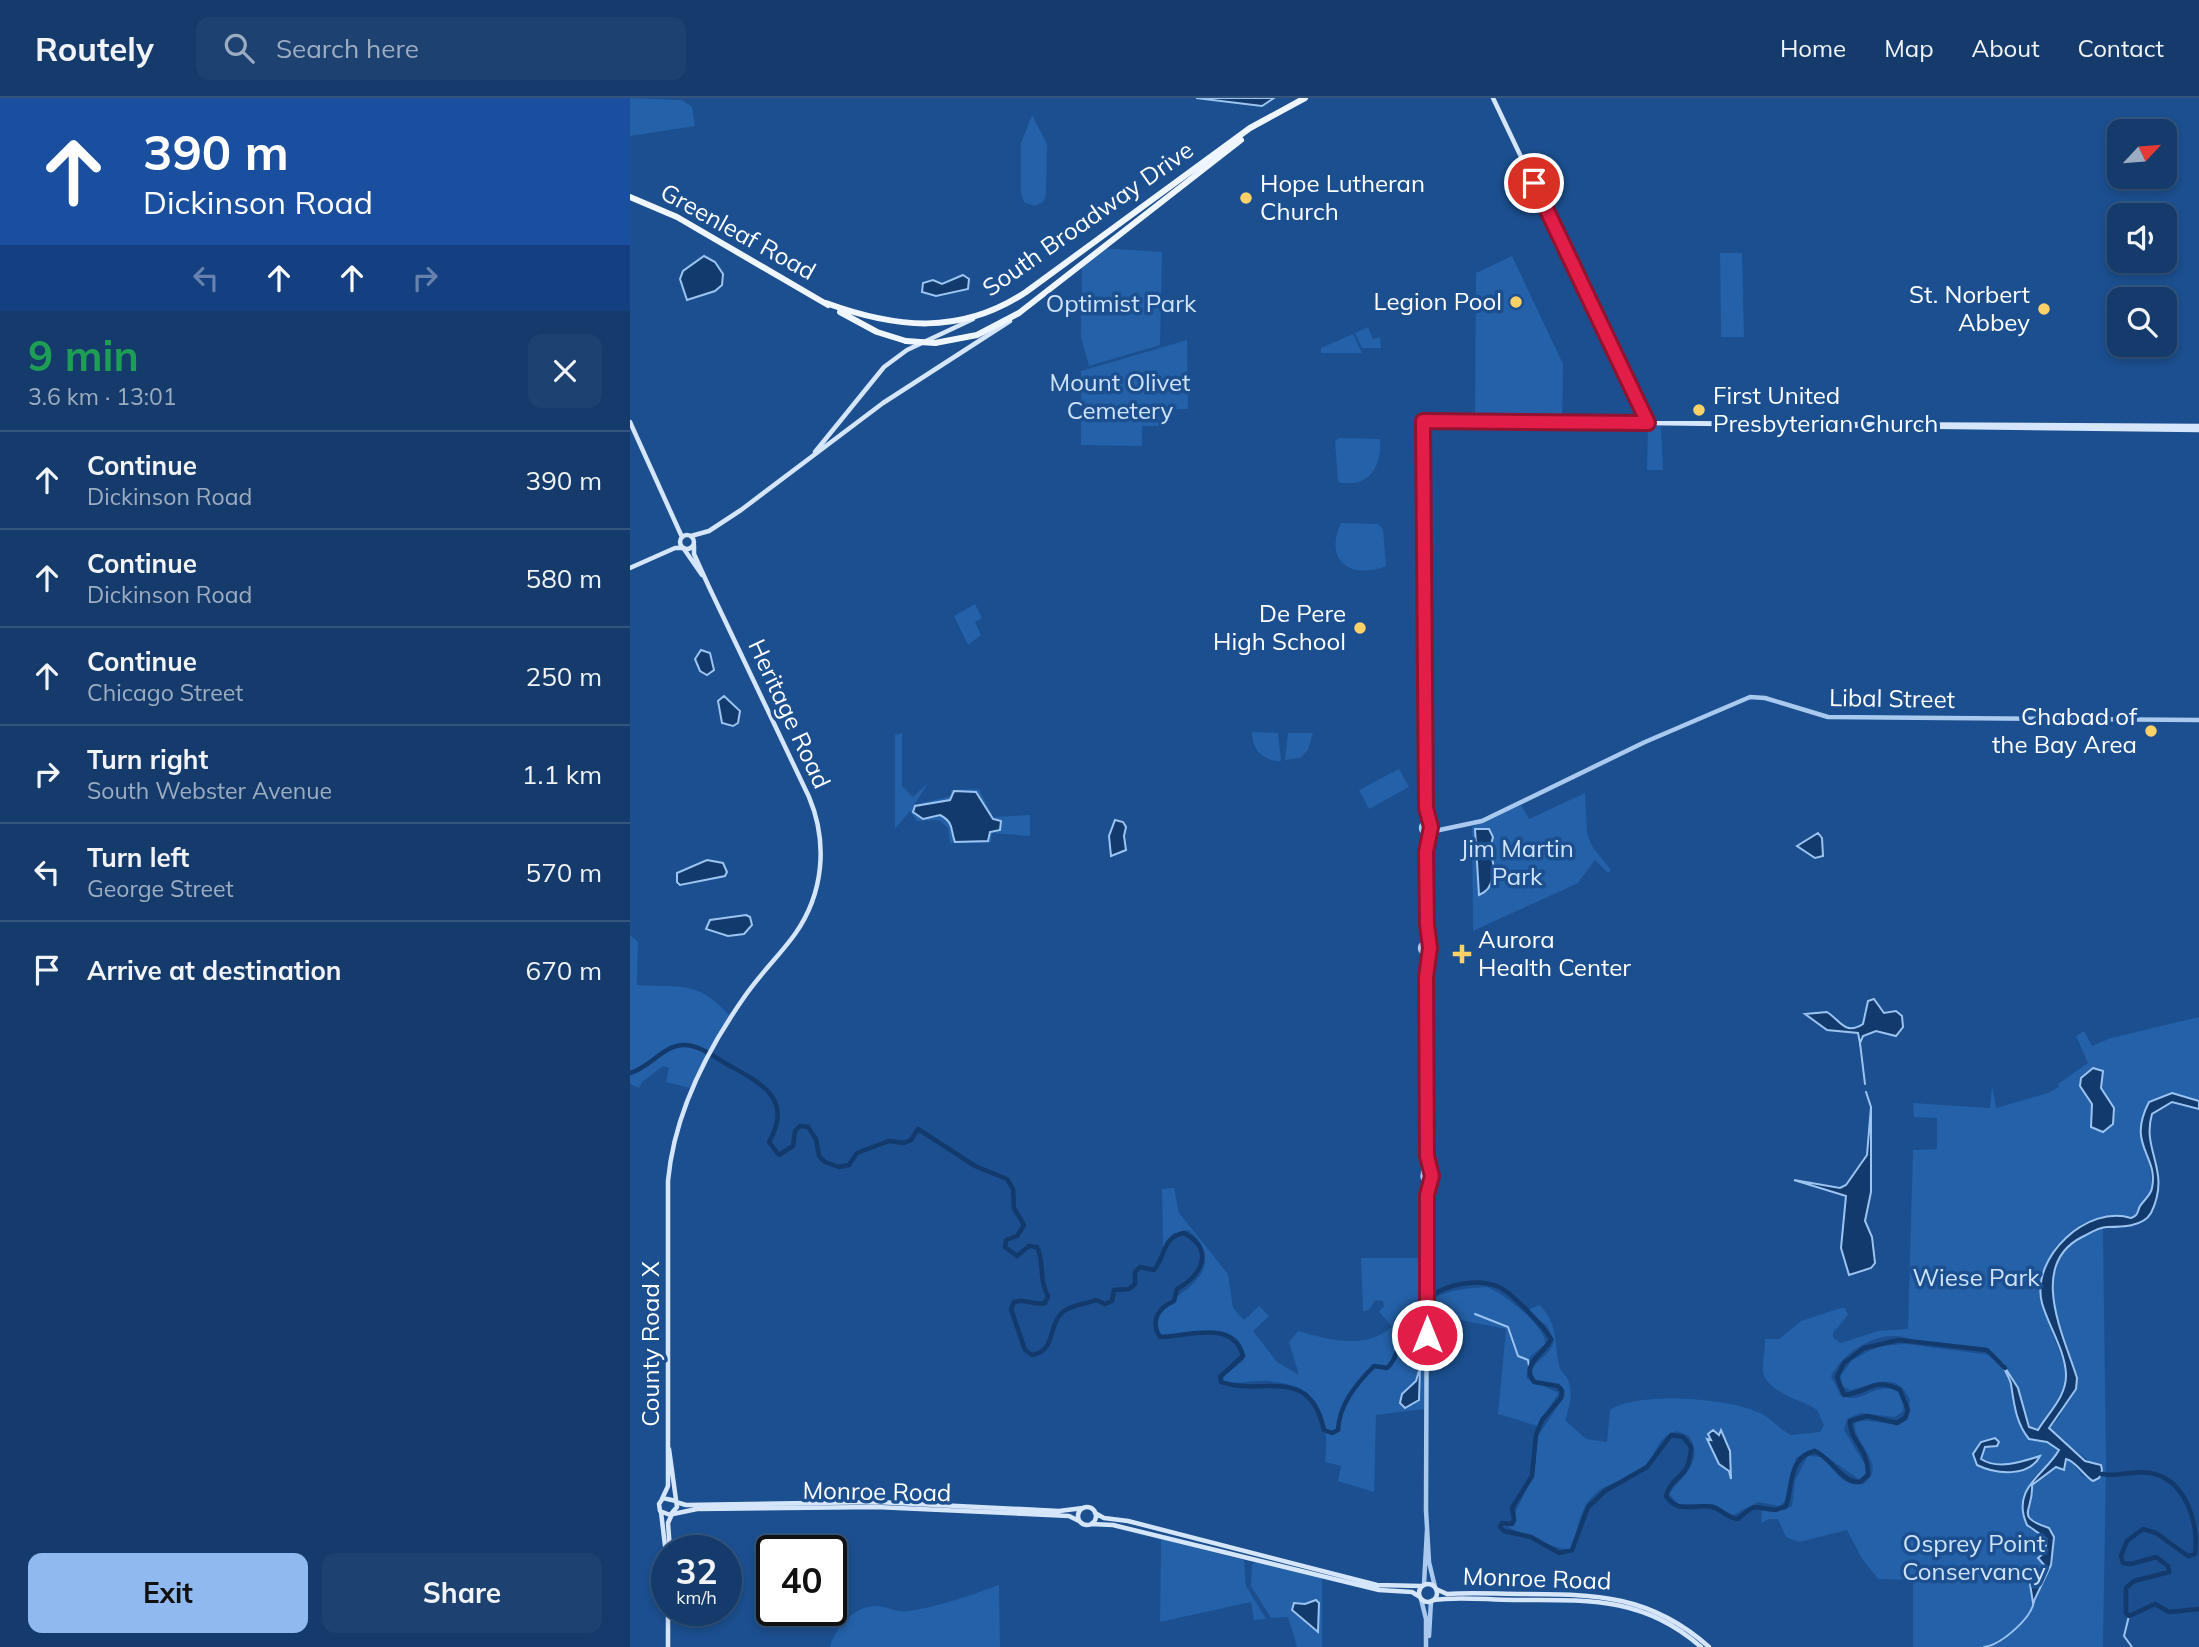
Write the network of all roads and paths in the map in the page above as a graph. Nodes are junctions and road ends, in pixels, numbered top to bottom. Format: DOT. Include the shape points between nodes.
graph roads {
  1 [pos="1305,98"];
  2 [pos="1493,98"];
  3 [pos="1261,123"];
  4 [pos="630,197"];
  5 [pos="825,303"];
  6 [pos="996,308"];
  7 [pos="1018,313"];
  8 [pos="1636,397"];
  9 [pos="1655,421"];
  10 [pos="630,422"];
  11 [pos="1648,423"];
  12 [pos="2098,427"];
  13 [pos="2199,428"];
  14 [pos="808,459"];
  15 [pos="674,515"];
  16 [pos="709,531"];
  17 [pos="690,536"];
  18 [pos="682,538"];
  19 [pos="694,545"];
  20 [pos="684,548"];
  21 [pos="659,556"];
  22 [pos="630,568"];
  23 [pos="705,578"];
  24 [pos="2199,720"];
  25 [pos="1426,808"];
  26 [pos="1428,829"];
  27 [pos="1427,924"];
  28 [pos="1427,949"];
  29 [pos="1427,1156"];
  30 [pos="1430,1172"];
  31 [pos="1423,1176"];
  32 [pos="1430,1180"];
  33 [pos="1427,1195"];
  34 [pos="668,1243"];
  35 [pos="668,1444"];
  36 [pos="662,1499"];
  37 [pos="676,1501"];
  38 [pos="1083,1508"];
  39 [pos="660,1511"];
  40 [pos="1095,1513"];
  41 [pos="673,1514"];
  42 [pos="1079,1521"];
  43 [pos="1091,1524"];
  44 [pos="1427,1529"];
  45 [pos="663,1535"];
  46 [pos="669,1535"];
  47 [pos="1423,1585"];
  48 [pos="1435,1588"];
  49 [pos="1420,1598"];
  50 [pos="1432,1601"];
  51 [pos="668,1626"];
  52 [pos="668,1647"];
  53 [pos="1427,1647"];
  54 [pos="1701,1647"];
  55 [pos="1709,1647"];
  1 -- 3 [label="main road, South Broadway Drive"];
  2 -- 8 [label="main road"];
  3 -- 6 [label="main road, South Broadway Drive" via="1026,292"];
  3 -- 7 [label="main road"];
  4 -- 5 [label="main road, Greenleaf Road" via="677,217"];
  5 -- 6 [label="main road" via="875,320 908,324 956,320"];
  5 -- 7 [label="main road, bridge" via="870,329 906,341 935,343 977,335"];
  6 -- 14 [label="main road, South Broadway Drive" via="891,361"];
  7 -- 14 [label="main road, South Broadway Drive"];
  8 -- 9 [label="main road"];
  8 -- 11 [label="main road"];
  9 -- 11 [label="main road"];
  9 -- 12 [label="main road"];
  10 -- 15 [label="main road"];
  11 -- 12 [label="main road"];
  11 -- 25 [label="street" via="1423,421"];
  12 -- 13 [label="main road"];
  14 -- 16 [label="main road, South Broadway Drive"];
  15 -- 17 [label="main road"];
  15 -- 18 [label="main road"];
  16 -- 17 [label="main road, South Broadway Drive"];
  16 -- 19 [label="main road, South Broadway Drive"];
  17 -- 18 [label="main road, South Broadway Drive"];
  17 -- 19 [label="main road, Heritage Road"];
  18 -- 20 [label="main road"];
  18 -- 21 [label="main road"];
  19 -- 20 [label="main road, South Broadway Drive"];
  19 -- 23 [label="main road, Heritage Road"];
  20 -- 21 [label="main road"];
  20 -- 23 [label="main road, Heritage Road"];
  21 -- 22 [label="main road"];
  23 -- 34 [label="main road, Heritage Road" via="813,806 820,836 820,869 800,927 746,994 684,1108 668,1181"];
  24 -- 26 [label="street, Libal Street" via="1828,717 1750,697 1482,821"];
  25 -- 26 [label="street"];
  25 -- 26 [label="street" via="1423,824"];
  26 -- 27 [label="street"];
  27 -- 28 [label="street"];
  27 -- 28 [label="street" via="1422,944"];
  28 -- 29 [label="street"];
  29 -- 30 [label="street"];
  29 -- 31 [label="street"];
  30 -- 31 [label="street"];
  30 -- 32 [label="street"];
  31 -- 32 [label="street"];
  31 -- 33 [label="street"];
  32 -- 33 [label="street"];
  33 -- 44 [label="street"];
  34 -- 35 [label="main road, County Road X"];
  35 -- 36 [label="main road, County Road X" via="668,1486"];
  35 -- 37 [label="main road, County Road X"];
  36 -- 37 [label="main road, Monroe Road"];
  36 -- 39 [label="main road, County Road X"];
  37 -- 38 [label="main road, Monroe Road" via="686,1505 859,1502 1059,1511"];
  37 -- 41 [label="main road"];
  38 -- 40 [label="main road"];
  38 -- 42 [label="main road"];
  39 -- 41 [label="main road"];
  39 -- 45 [label="main road"];
  40 -- 43 [label="main road"];
  40 -- 47 [label="main road" via="1377,1584 1399,1588"];
  41 -- 42 [label="main road, Monroe Road" via="712,1508 876,1507 1069,1516"];
  41 -- 46 [label="main road"];
  42 -- 43 [label="main road"];
  43 -- 49 [label="main road" via="1113,1525 1380,1590 1412,1592"];
  44 -- 47 [label="street"];
  44 -- 48 [label="street"];
  47 -- 48 [label="main road, Monroe Road"];
  47 -- 49 [label="main road"];
  48 -- 50 [label="main road"];
  48 -- 55 [label="main road, Monroe Road" via="1450,1594 1615,1598 1668,1617"];
  49 -- 50 [label="main road, Monroe Road"];
  49 -- 53 [label="street"];
  50 -- 53 [label="street"];
  50 -- 54 [label="main road, Monroe Road" via="1604,1601 1666,1622"];
  51 -- 52 [label="main road"];
}
